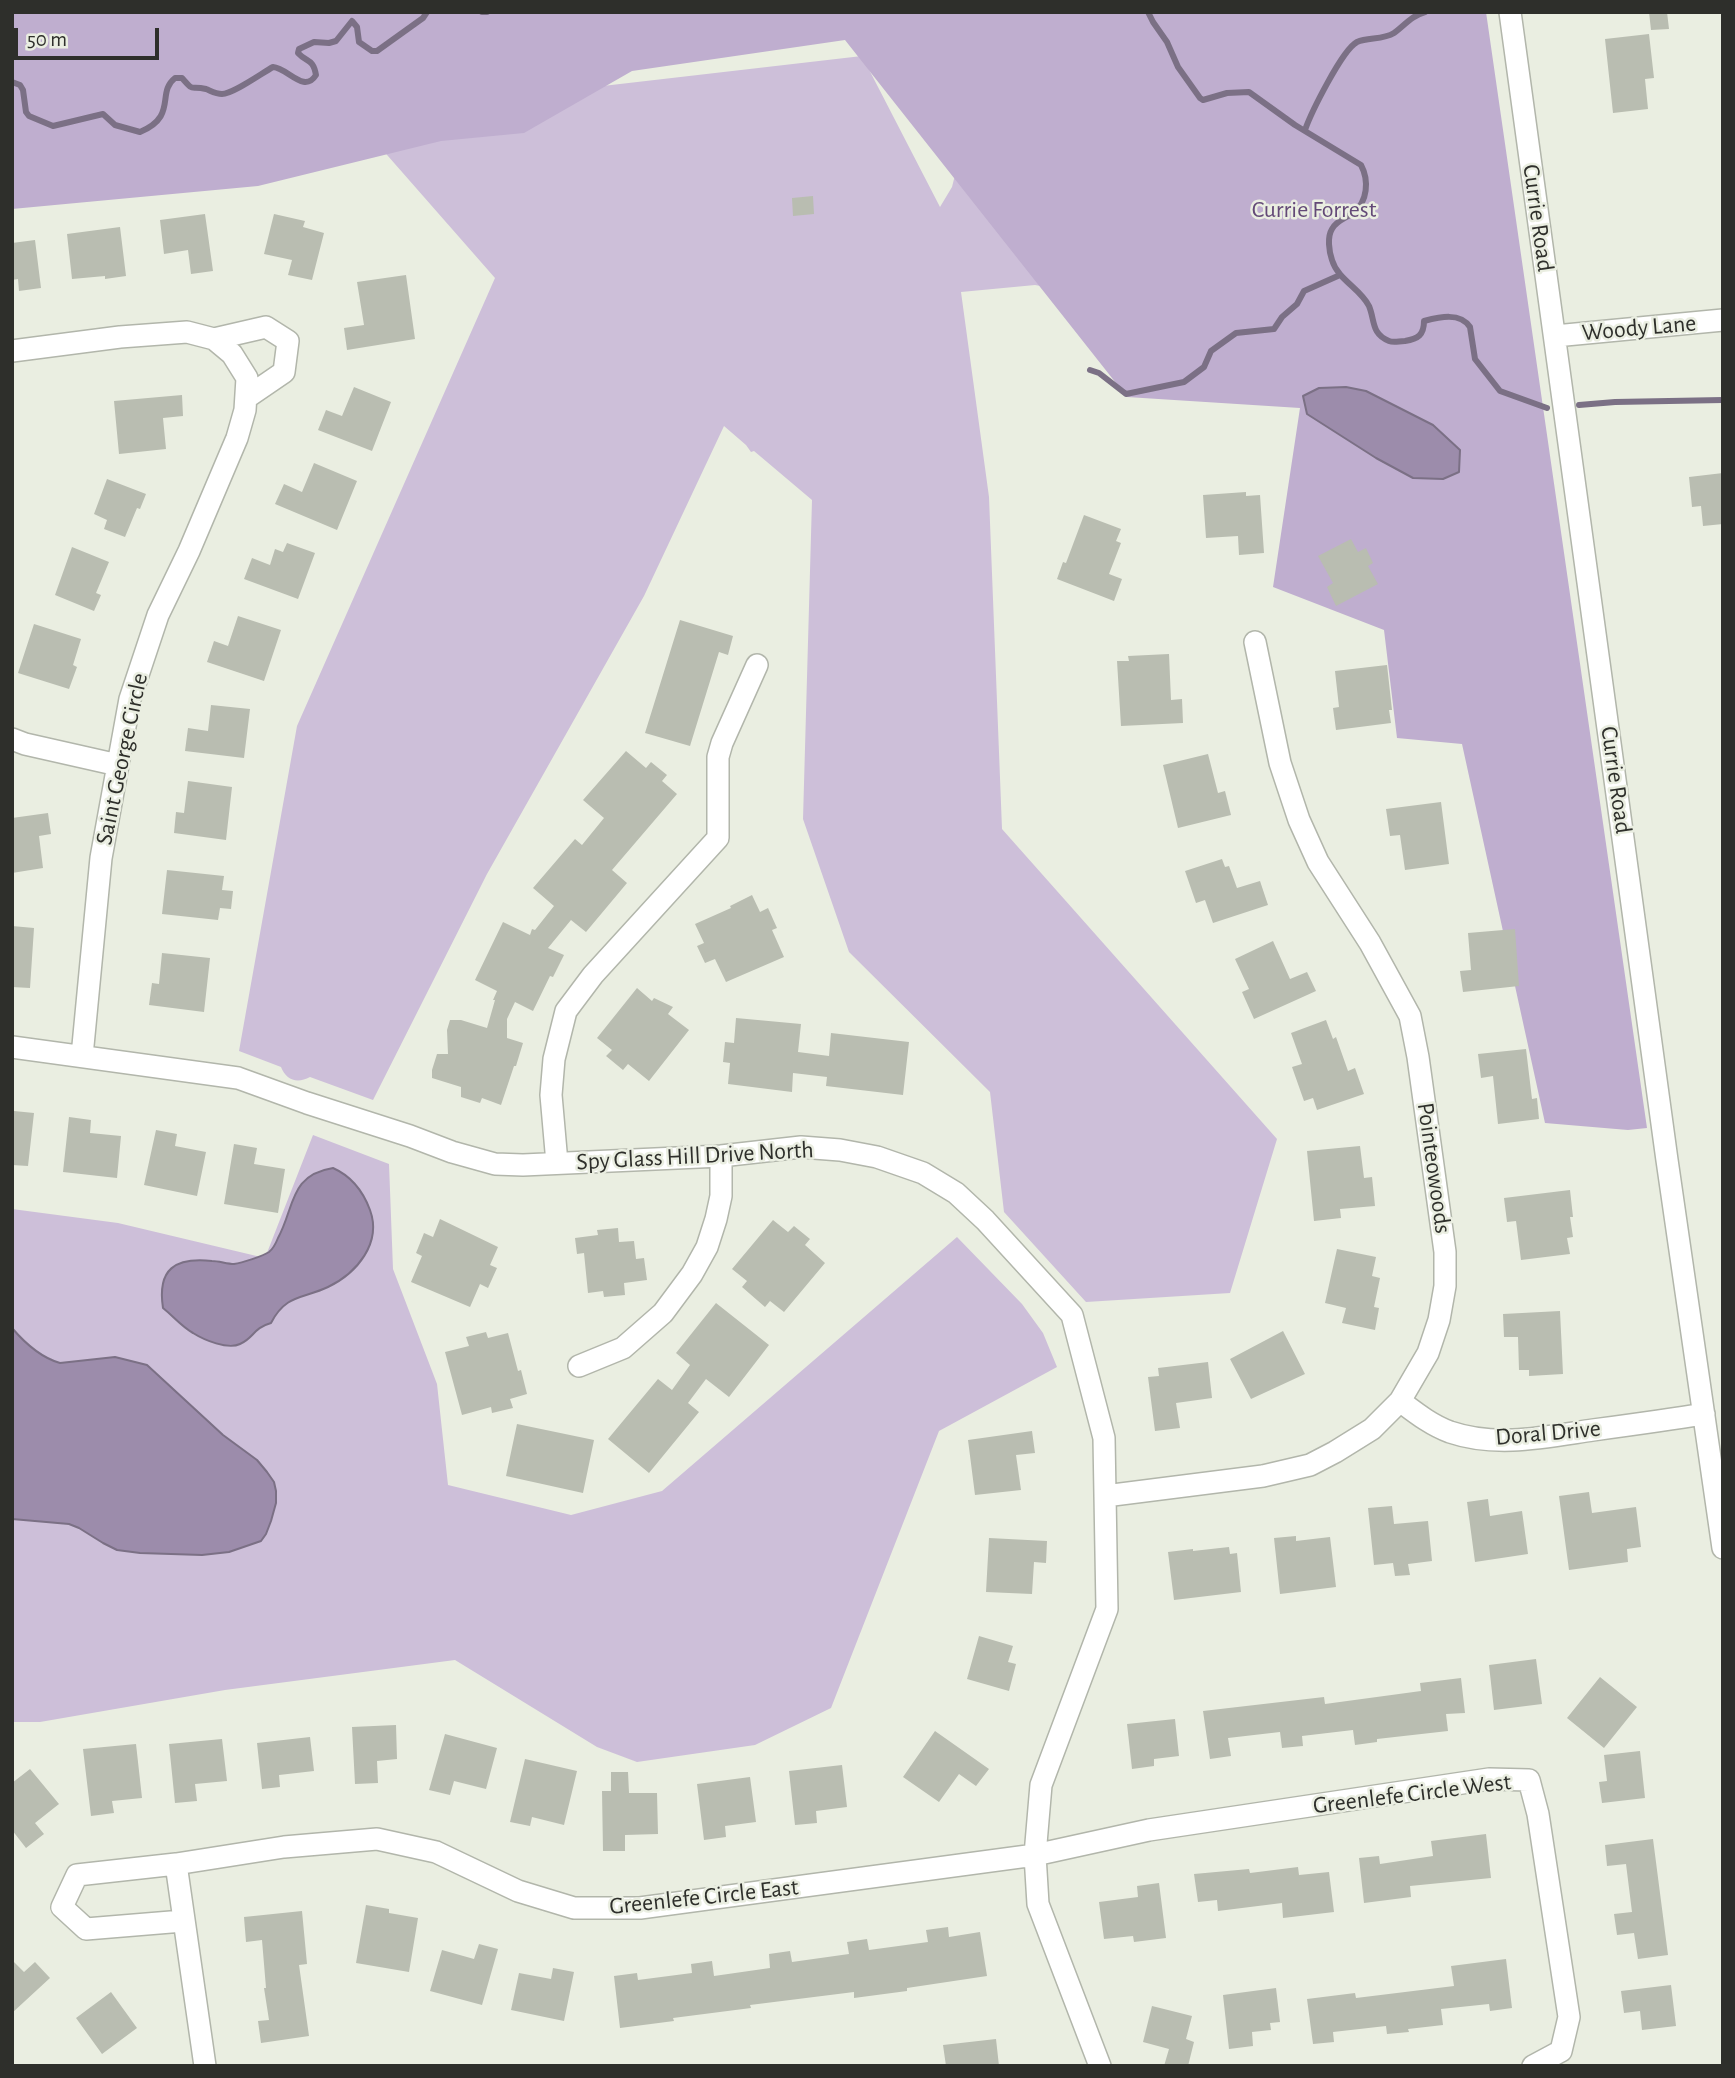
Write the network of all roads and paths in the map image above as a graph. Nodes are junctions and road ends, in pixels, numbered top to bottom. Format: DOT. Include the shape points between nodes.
graph roads {
  1 [pos="1510,12"];
  2 [pos="1723,320"];
  3 [pos="1555,336"];
  4 [pos="214,339"];
  5 [pos="12,351"];
  6 [pos="246,398"];
  7 [pos="1255,642"];
  8 [pos="757,665"];
  9 [pos="12,739"];
  10 [pos="118,765"];
  11 [pos="12,1047"];
  12 [pos="82,1055"];
  13 [pos="721,1156"];
  14 [pos="557,1163"];
  15 [pos="579,1366"];
  16 [pos="1400,1401"];
  17 [pos="1704,1414"];
  18 [pos="1105,1496"];
  19 [pos="1723,1548"];
  20 [pos="1035,1855"];
  21 [pos="176,1864"];
  22 [pos="183,1921"];
  23 [pos="205,2066"];
  24 [pos="1100,2066"];
  25 [pos="1534,2066"];
  1 -- 3 [label="street, Currie Road"];
  2 -- 3 [label="street, Woody Lane"];
  3 -- 17 [label="street, Currie Road"];
  4 -- 5 [label="street" via="187,332"];
  4 -- 6 [label="street, Saint George Circle" via="232,354 247,378"];
  4 -- 6 [label="street" via="266,327 288,341 284,372"];
  6 -- 10 [label="street, Saint George Circle" via="237,438 217,488 158,615 130,699"];
  7 -- 16 [label="street, Pointeowoods" via="1280,763 1298,820 1318,862 1398,992 1410,1017 1419,1057 1445,1252 1445,1286 1428,1353"];
  8 -- 14 [label="street" via="718,757 719,838 593,975 566,1011 551,1095"];
  9 -- 10 [label="street"];
  10 -- 12 [label="street, Saint George Circle" via="101,858"];
  11 -- 12 [label="street, Spy Glass Hill Drive North"];
  12 -- 14 [label="street, Spy Glass Hill Drive North" via="238,1078 495,1164"];
  13 -- 14 [label="street, Spy Glass Hill Drive North"];
  13 -- 15 [label="street" via="716,1219 692,1274 663,1313 623,1348"];
  13 -- 18 [label="street, Spy Glass Hill Drive North" via="801,1147 840,1150 923,1173 956,1193 1072,1315 1104,1438"];
  16 -- 17 [label="street, Doral Drive" via="1451,1432 1498,1440"];
  16 -- 18 [label="street, Pointeowoods" via="1372,1429 1310,1465 1263,1476"];
  17 -- 19 [label="street, Currie Road"];
  18 -- 20 [label="street, Spy Glass Hill Drive North" via="1107,1609 1041,1784"];
  20 -- 21 [label="street, Greenlefe Circle East" via="640,1908 574,1908 519,1891 436,1852 377,1839 284,1847"];
  20 -- 24 [label="street, Spy Glass Hill Drive North" via="1038,1904"];
  20 -- 25 [label="street, Greenlefe Circle West" via="1162,1828 1489,1779 1529,1780 1569,2017 1561,2050"];
  21 -- 22 [label="street"];
  21 -- 22 [label="street, Greenlefe Circle East" via="77,1875 62,1907 86,1929"];
  22 -- 23 [label="street"];
}
